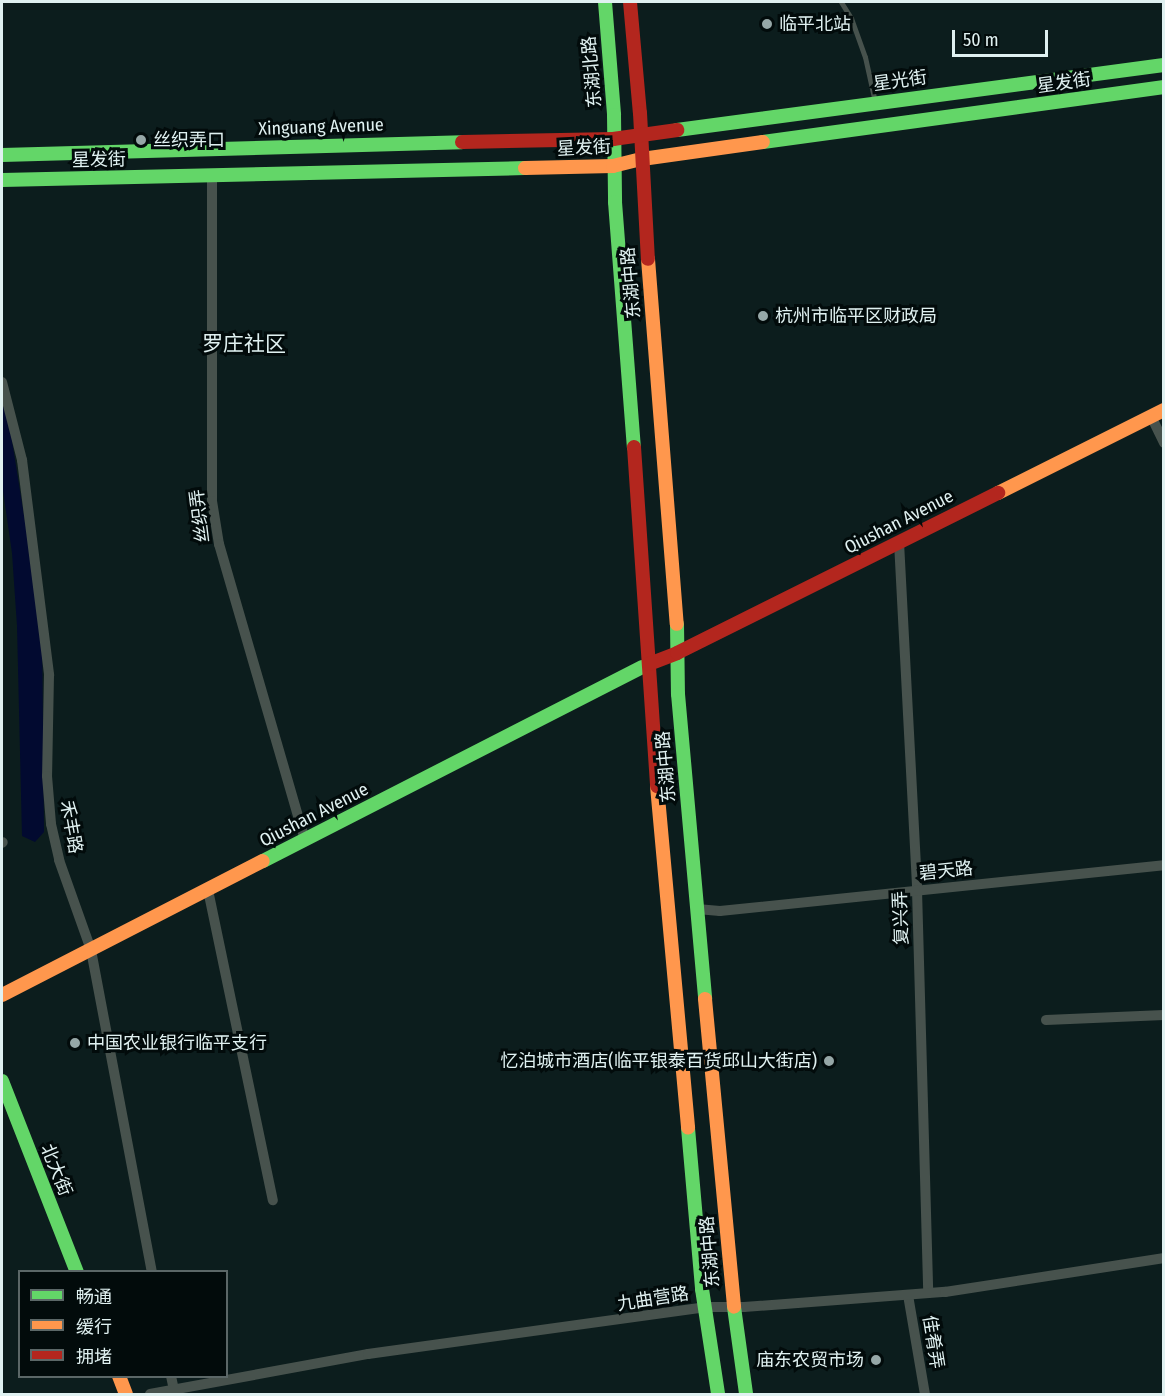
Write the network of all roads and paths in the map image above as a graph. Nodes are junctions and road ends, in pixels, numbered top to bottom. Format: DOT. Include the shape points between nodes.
graph roads {
  1 [pos="605,2"];
  2 [pos="630,2"];
  3 [pos="841,2"];
  4 [pos="1164,65"];
  5 [pos="1164,87"];
  6 [pos="875,103"];
  7 [pos="641,136"];
  8 [pos="613,139"];
  9 [pos="2,155"];
  10 [pos="642,159"];
  11 [pos="613,166"];
  12 [pos="212,176"];
  13 [pos="2,180"];
  14 [pos="2,382"];
  15 [pos="1157,413"];
  16 [pos="1164,443"];
  17 [pos="899,542"];
  18 [pos="678,653"];
  19 [pos="646,666"];
  20 [pos="305,840"];
  21 [pos="1164,865"];
  22 [pos="208,890"];
  23 [pos="917,890"];
  24 [pos="697,909"];
  25 [pos="91,950"];
  26 [pos="2,995"];
  27 [pos="1164,1015"];
  28 [pos="1046,1020"];
  29 [pos="2,1082"];
  30 [pos="273,1200"];
  31 [pos="1164,1258"];
  32 [pos="76,1270"];
  33 [pos="152,1270"];
  34 [pos="928,1293"];
  35 [pos="908,1294"];
  36 [pos="705,1307"];
  37 [pos="734,1307"];
  38 [pos="119,1378"];
  39 [pos="171,1378"];
  40 [pos="174,1390"];
  41 [pos="126,1395"];
  42 [pos="150,1395"];
  43 [pos="718,1395"];
  44 [pos="746,1395"];
  45 [pos="925,1395"];
  1 -- 8 [label="main road, 东湖北路"];
  2 -- 7 [label="main road"];
  3 -- 6 [label="lane" via="865,57"];
  4 -- 6 [label="main road, 星光街"];
  5 -- 10 [label="main road, 星发街"];
  6 -- 7 [label="main road, 星光街"];
  7 -- 8 [label="main road, Xinguang Avenue"];
  7 -- 10 [label="main road, 东湖中路"];
  8 -- 9 [label="main road, Xinguang Avenue"];
  8 -- 11 [label="main road, 东湖中路"];
  10 -- 11 [label="main road, 星发街"];
  10 -- 18 [label="main road, 东湖中路"];
  11 -- 12 [label="main road, 星发街"];
  11 -- 19 [label="main road, 东湖中路"];
  12 -- 13 [label="main road, 星发街"];
  12 -- 20 [label="street, 丝织弄" via="212,501 219,544"];
  14 -- 25 [label="street, 禾丰路" via="22,460 49,675 47,776 51,824 59,860"];
  15 -- 16 [label="street"];
  15 -- 17 [label="main road, Qiushan Avenue"];
  17 -- 18 [label="main road, Qiushan Avenue"];
  17 -- 23 [label="street, 复兴弄"];
  18 -- 19 [label="main road, Qiushan Avenue"];
  18 -- 24 [label="main road, 东湖中路" via="678,694"];
  19 -- 20 [label="main road, Qiushan Avenue"];
  19 -- 36 [label="main road, 东湖中路"];
  20 -- 22 [label="main road, Qiushan Avenue"];
  21 -- 23 [label="street, 碧天路"];
  22 -- 25 [label="main road, Qiushan Avenue"];
  22 -- 30 [label="street"];
  23 -- 24 [label="street, 碧天路" via="720,911"];
  23 -- 34 [label="street, 复兴弄"];
  24 -- 37 [label="main road, 东湖中路"];
  25 -- 26 [label="main road, Qiushan Avenue"];
  25 -- 33 [label="street, 禾丰路"];
  27 -- 28 [label="street"];
  29 -- 32 [label="main road, 北大街"];
  31 -- 34 [label="street, 九曲营路"];
  34 -- 35 [label="street, 九曲营路"];
  35 -- 37 [label="street, 九曲营路"];
  35 -- 45 [label="street, 佳肴弄"];
  36 -- 37 [label="street, 九曲营路"];
  36 -- 40 [label="street, 九曲营路" via="368,1354"];
  36 -- 43 [label="main road, 东湖中路"];
  37 -- 44 [label="main road, 东湖中路"];
  38 -- 41 [label="main road"];
  39 -- 40 [label="street"];
  40 -- 42 [label="street, 九曲营路"];
}
